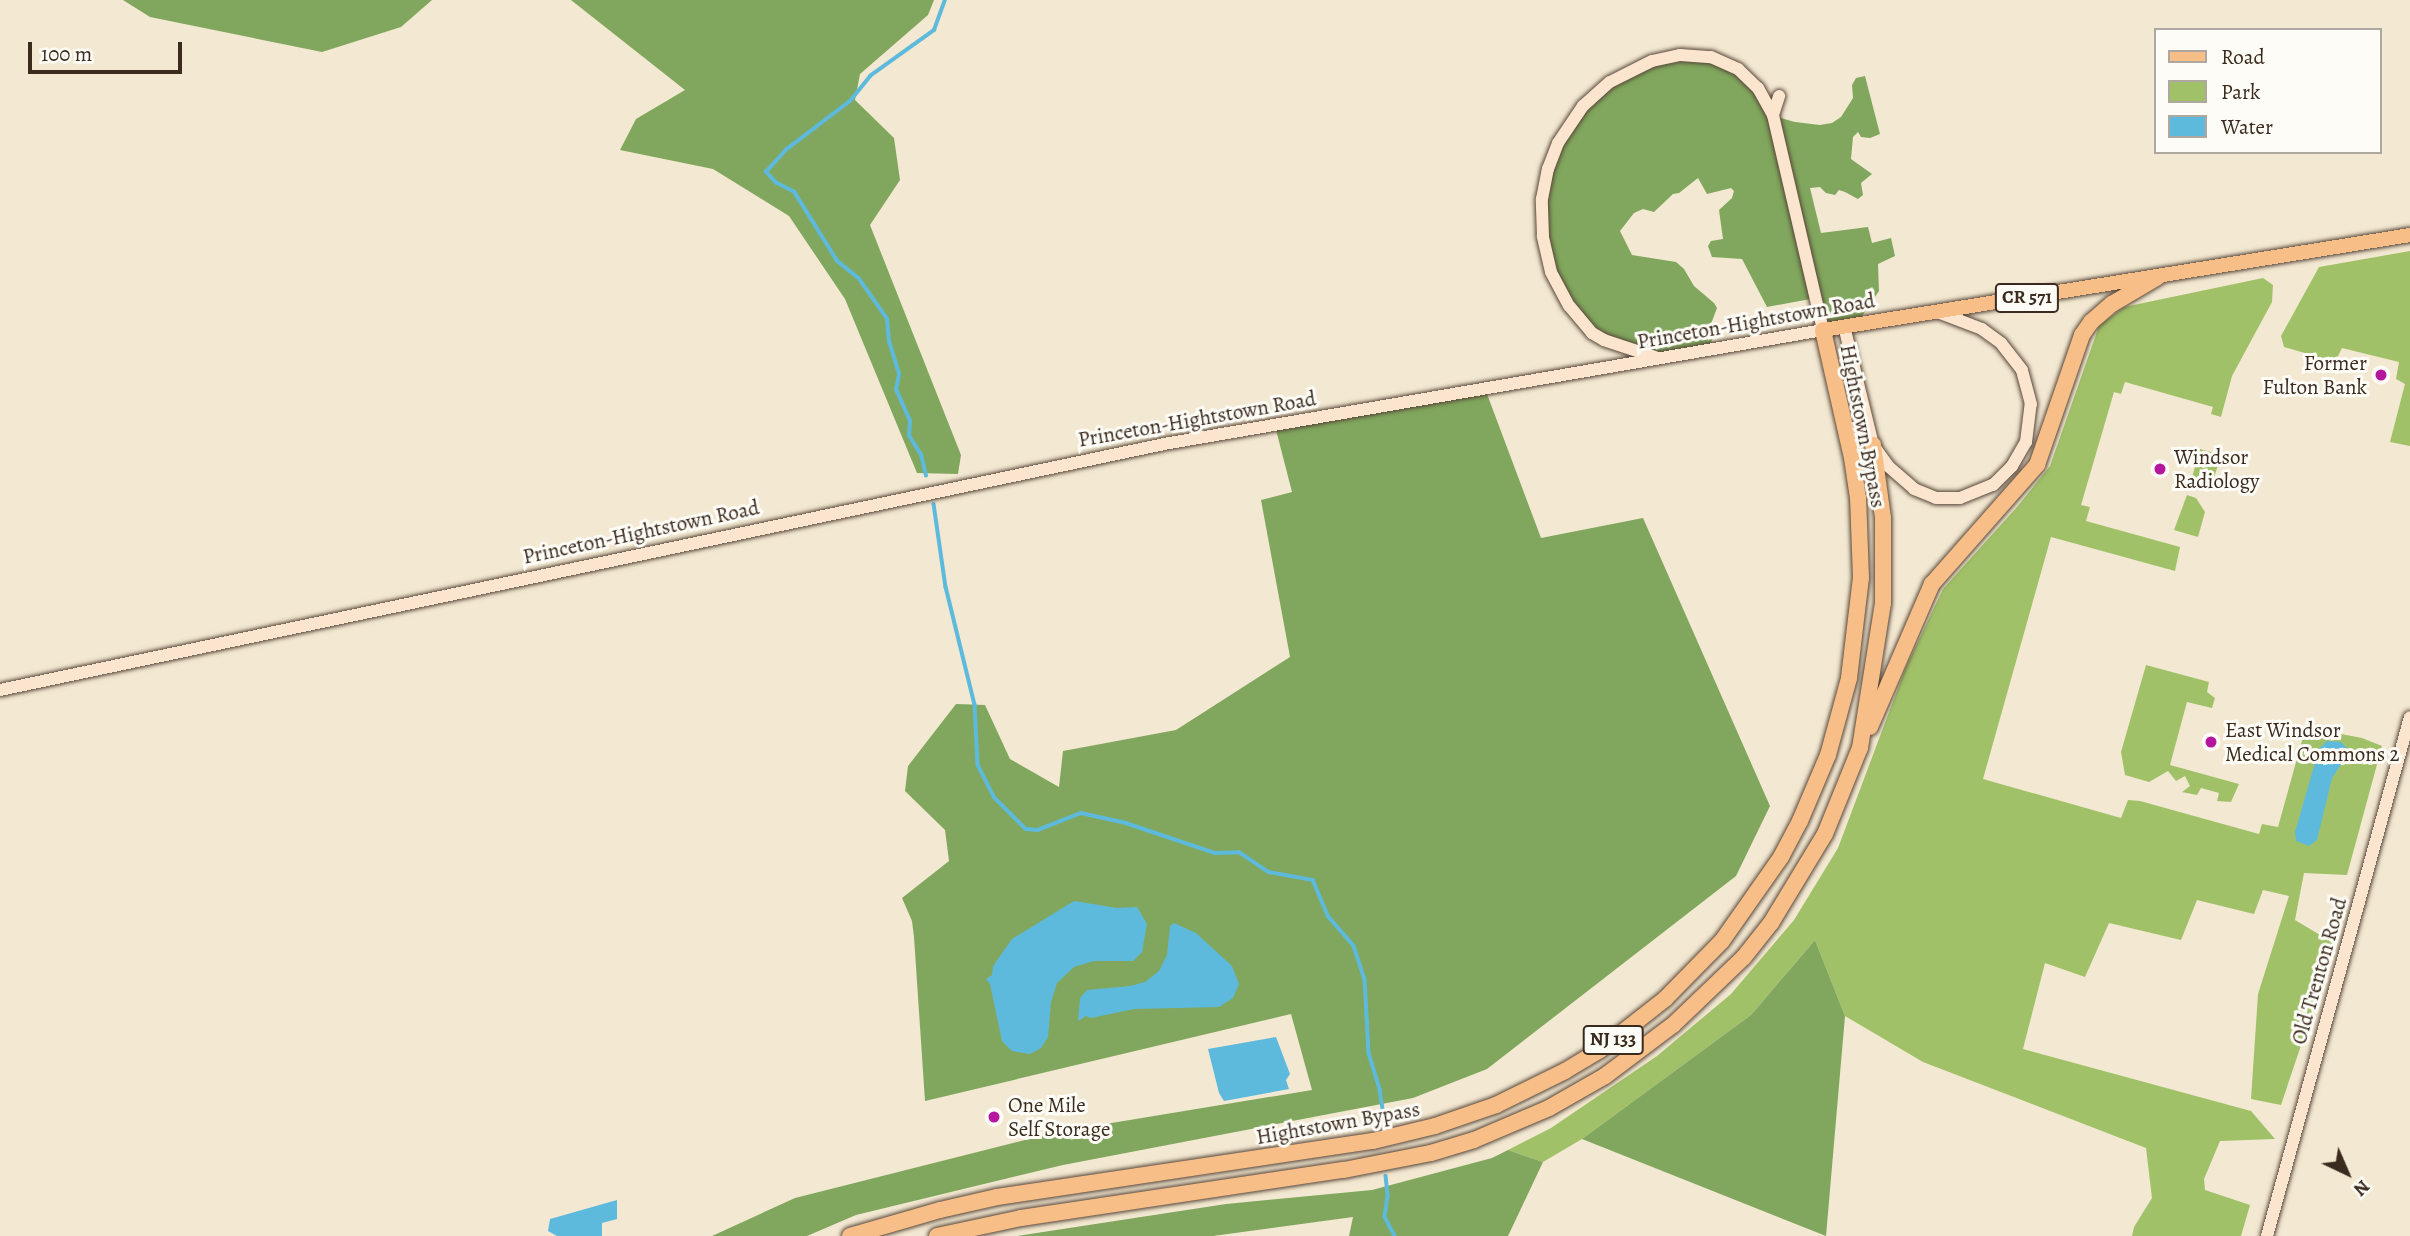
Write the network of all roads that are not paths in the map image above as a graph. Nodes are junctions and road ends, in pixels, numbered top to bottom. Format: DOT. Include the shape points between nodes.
graph roads {
  1 [pos="1779,96"];
  2 [pos="1773,116"];
  3 [pos="2410,235"];
  4 [pos="2158,277"];
  5 [pos="1940,313"];
  6 [pos="1844,327"];
  7 [pos="1823,330"];
  8 [pos="1659,359"];
  9 [pos="1873,445"];
  10 [pos="0,690"];
  11 [pos="2410,717"];
  12 [pos="1860,748"];
  13 [pos="850,1236"];
  14 [pos="937,1236"];
  15 [pos="2267,1236"];
  1 -- 2 [label="main road"];
  2 -- 7 [label="main road"];
  2 -- 8 [label="main road" via="1758,88 1738,69 1711,57 1680,55 1652,61 1610,82 1574,117 1558,143 1545,182 1541,218 1546,255 1559,288 1569,306 1604,341"];
  3 -- 4 [label="main road, Princeton-Hightstown Road / CR 571"];
  4 -- 5 [label="main road, Princeton-Hightstown Road / CR 571"];
  4 -- 12 [label="highway" via="2112,304 2082,335 2037,465 1931,583"];
  5 -- 6 [label="main road, Princeton-Hightstown Road / CR 571"];
  5 -- 9 [label="main road" via="1992,335 2016,359 2031,404 2030,429 2020,455 1993,485 1971,496 1949,499 1914,489"];
  6 -- 7 [label="main road, Princeton-Hightstown Road / CR 571"];
  6 -- 9 [label="main road, Hightstown Bypass / NJ 133"];
  7 -- 8 [label="main road, Princeton-Hightstown Road / CR 571"];
  7 -- 13 [label="highway, Hightstown Bypass / NJ 133" via="1852,458 1860,525 1859,608 1849,678 1828,755 1781,857 1722,941 1665,999 1565,1071 1496,1105 1436,1126 1373,1141 998,1197"];
  8 -- 10 [label="main road, Princeton-Hightstown Road / CR 571" via="1164,444"];
  9 -- 12 [label="highway, Hightstown Bypass / NJ 133" via="1883,518 1883,603"];
  11 -- 15 [label="main road, Old Trenton Road"];
  12 -- 14 [label="highway, Hightstown Bypass / NJ 133" via="1825,834 1771,923 1744,957 1640,1051 1549,1108 1474,1139 1388,1163 1021,1218"];
}
